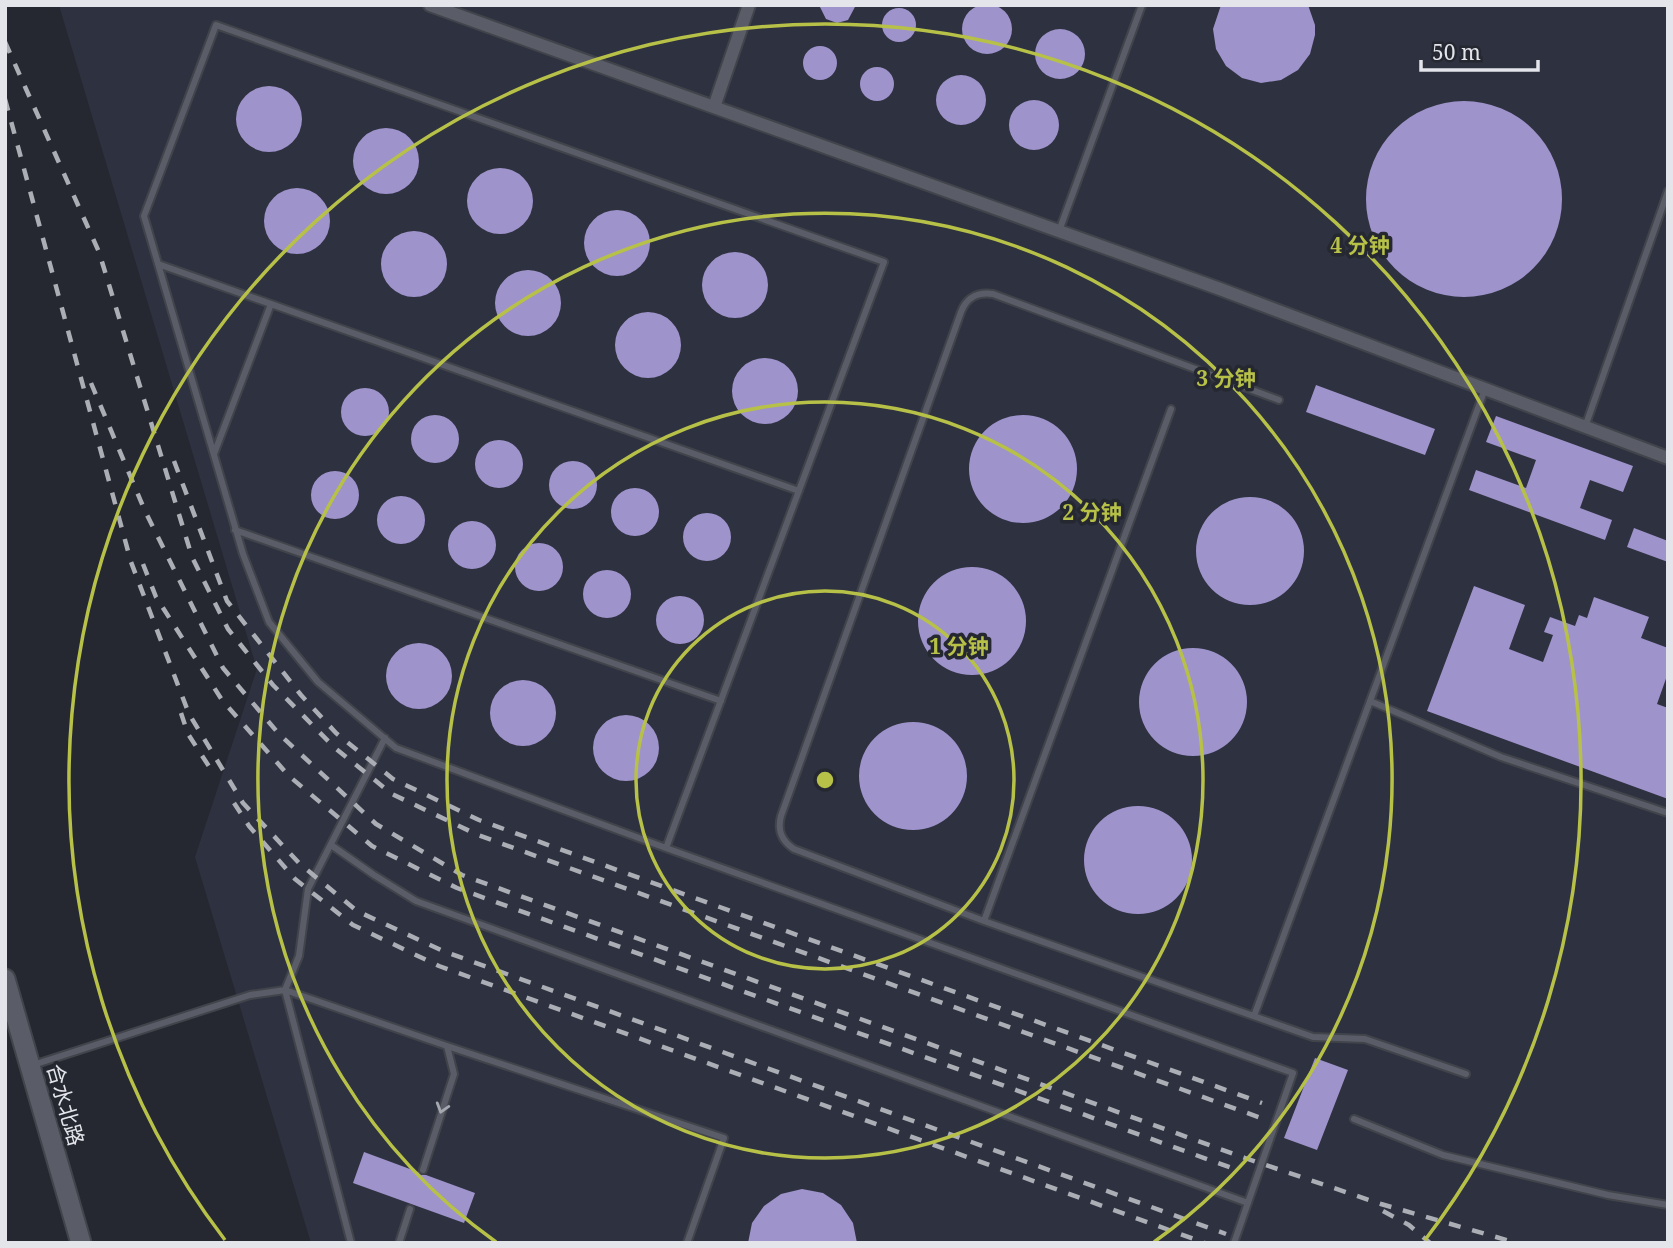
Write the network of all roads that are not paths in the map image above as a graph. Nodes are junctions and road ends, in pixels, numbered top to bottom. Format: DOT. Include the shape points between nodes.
graph roads {
  1 [pos="430,5"];
  2 [pos="749,5"];
  3 [pos="1142,5"];
  4 [pos="714,107"];
  5 [pos="1668,191"];
  6 [pos="1059,231"];
  7 [pos="158,264"];
  8 [pos="271,304"];
  9 [pos="1485,389"];
  10 [pos="1279,400"];
  11 [pos="1171,410"];
  12 [pos="1585,427"];
  13 [pos="214,456"];
  14 [pos="1668,458"];
  15 [pos="799,491"];
  16 [pos="235,530"];
  17 [pos="721,701"];
  18 [pos="1370,701"];
  19 [pos="385,738"];
  20 [pos="1668,813"];
  21 [pos="331,845"];
  22 [pos="666,848"];
  23 [pos="984,921"];
  24 [pos="5,979"];
  25 [pos="285,990"];
  26 [pos="1254,1016"];
  27 [pos="447,1046"];
  28 [pos="30,1066"];
  29 [pos="1466,1074"];
  30 [pos="1354,1119"];
  31 [pos="423,1170"];
  32 [pos="1248,1203"];
  33 [pos="1668,1205"];
  34 [pos="410,1209"];
  35 [pos="81,1243"];
  36 [pos="351,1243"];
  37 [pos="399,1243"];
  38 [pos="687,1243"];
  39 [pos="1234,1243"];
  1 -- 4 [label="street"];
  2 -- 4 [label="street"];
  3 -- 6 [label="lane"];
  4 -- 6 [label="street"];
  5 -- 12 [label="lane"];
  6 -- 9 [label="street"];
  7 -- 8 [label="lane"];
  7 -- 13 [label="lane"];
  7 -- 15 [label="lane" via="144,216 216,25 884,262"];
  8 -- 13 [label="lane"];
  8 -- 15 [label="lane"];
  9 -- 12 [label="street"];
  9 -- 18 [label="lane"];
  10 -- 23 [label="lane" via="993,294 977,294 964,305 779,824 783,839 794,849"];
  11 -- 23 [label="lane"];
  12 -- 14 [label="street"];
  13 -- 16 [label="lane"];
  15 -- 17 [label="lane"];
  16 -- 17 [label="lane"];
  16 -- 19 [label="lane" via="270,622 318,682"];
  17 -- 22 [label="lane"];
  18 -- 20 [label="lane" via="1501,757"];
  18 -- 26 [label="lane"];
  19 -- 21 [label="lane"];
  19 -- 22 [label="lane" via="396,748"];
  21 -- 25 [label="lane" via="308,889 299,956"];
  21 -- 32 [label="lane" via="416,901"];
  22 -- 32 [label="lane" via="1293,1073"];
  23 -- 26 [label="lane"];
  24 -- 28 [label="street, 合水北路"];
  25 -- 27 [label="lane"];
  25 -- 28 [label="lane" via="250,995"];
  25 -- 36 [label="lane"];
  26 -- 29 [label="lane" via="1313,1037 1365,1039"];
  27 -- 31 [label="lane, one-way" via="454,1074"];
  27 -- 38 [label="lane" via="724,1138"];
  28 -- 35 [label="street, 合水北路"];
  30 -- 33 [label="lane" via="1443,1155"];
  32 -- 39 [label="lane"];
  34 -- 37 [label="lane"];
}
